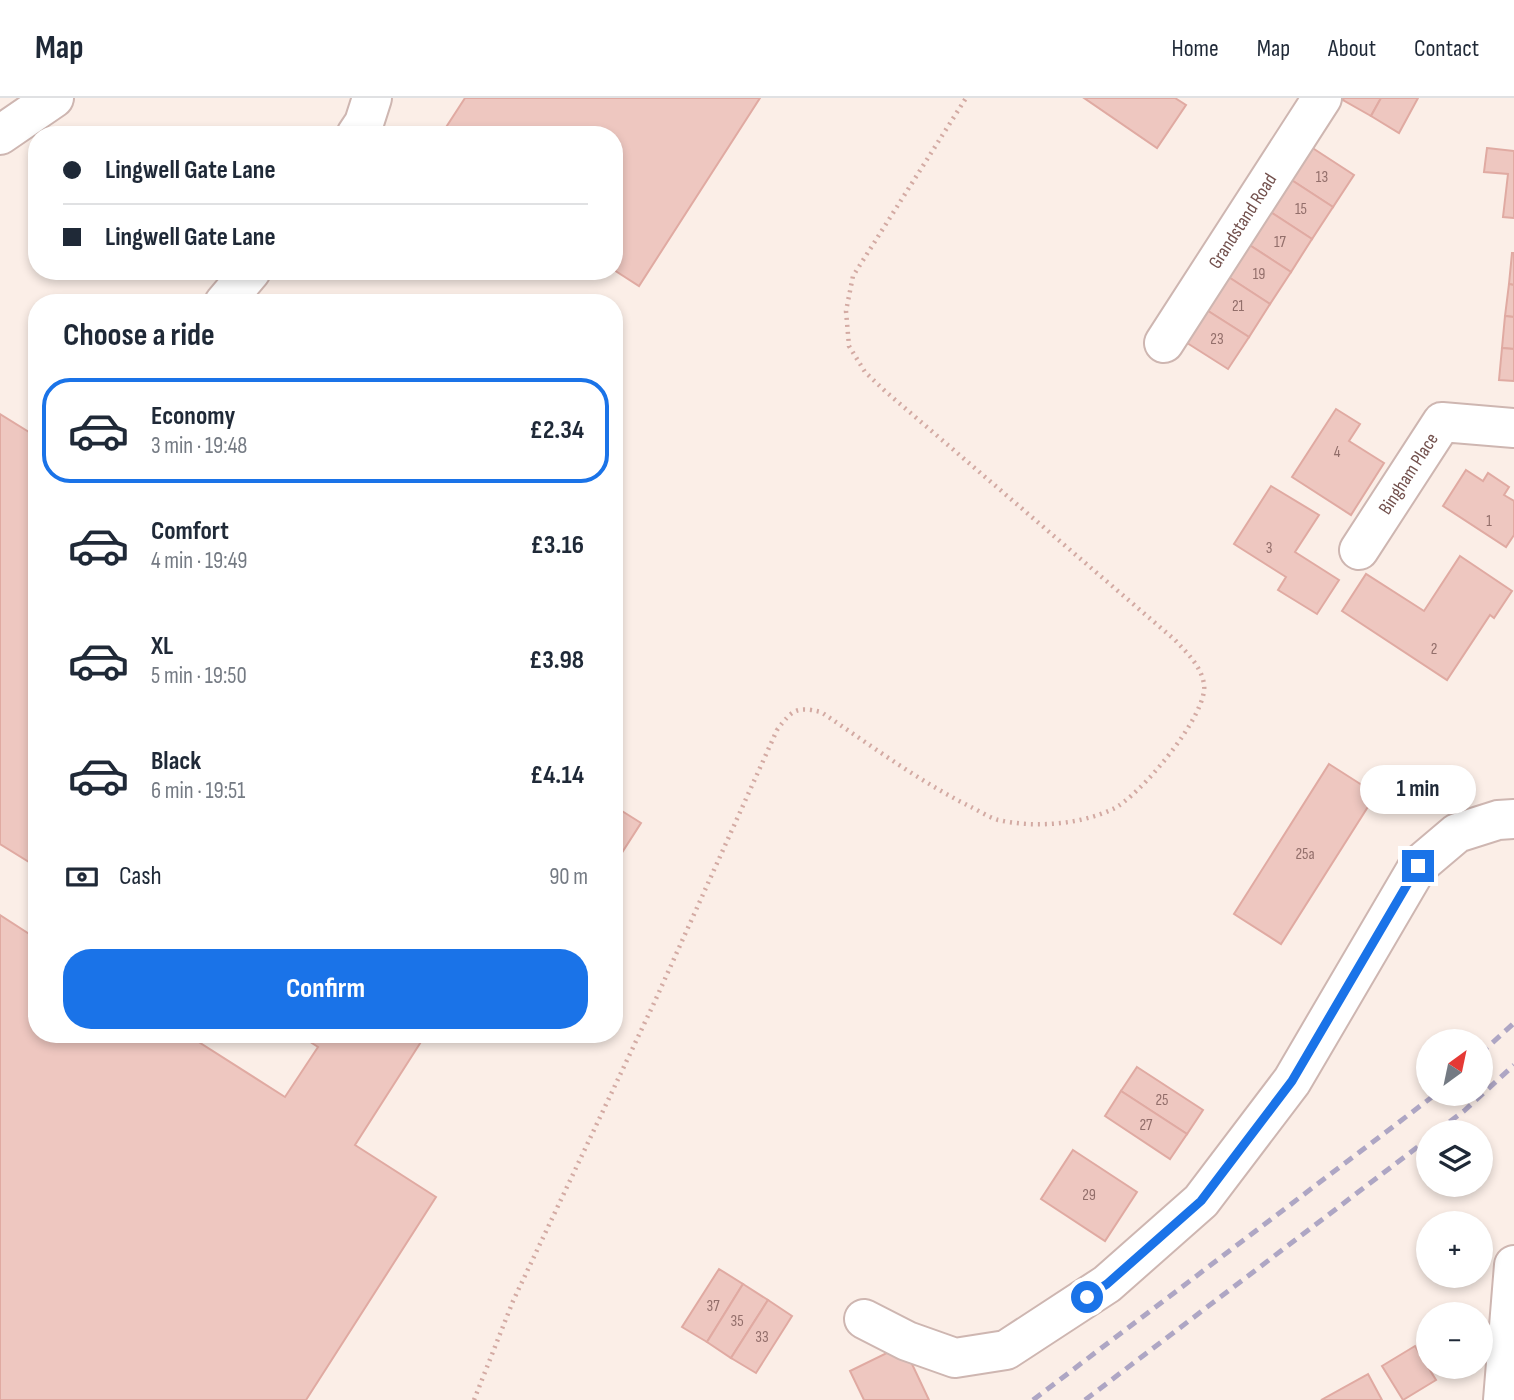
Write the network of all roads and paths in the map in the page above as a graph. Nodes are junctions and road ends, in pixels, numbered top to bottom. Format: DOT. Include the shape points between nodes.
graph roads {
  1 [pos="54,98"];
  2 [pos="372,98"];
  3 [pos="966,98"];
  4 [pos="1322,98"];
  5 [pos="362,126"];
  6 [pos="0,135"];
  7 [pos="243,280"];
  8 [pos="232,294"];
  9 [pos="1164,343"];
  10 [pos="1514,428"];
  11 [pos="1359,550"];
  12 [pos="1514,819"];
  13 [pos="1514,1265"];
  14 [pos="864,1319"];
  15 [pos="474,1400"];
  16 [pos="1503,1400"];
  1 -- 6 [label="street"];
  2 -- 5 [label="street"];
  3 -- 15 [label="path" via="853,276 846,311 849,346 865,372 885,391 1175,640 1196,663 1205,685 1202,702 1156,773 1115,808 1082,820 1044,824 996,819 942,793 821,712 803,708 789,714 777,730 513,1301"];
  4 -- 9 [label="street, Grandstand Road"];
  7 -- 8 [label="street"];
  10 -- 11 [label="street, Bingham Place" via="1442,422"];
  12 -- 14 [label="street" via="1457,833 1418,866 1292,1081 1201,1201 1107,1284 1006,1349 955,1358"];
  13 -- 16 [label="street"];
}
